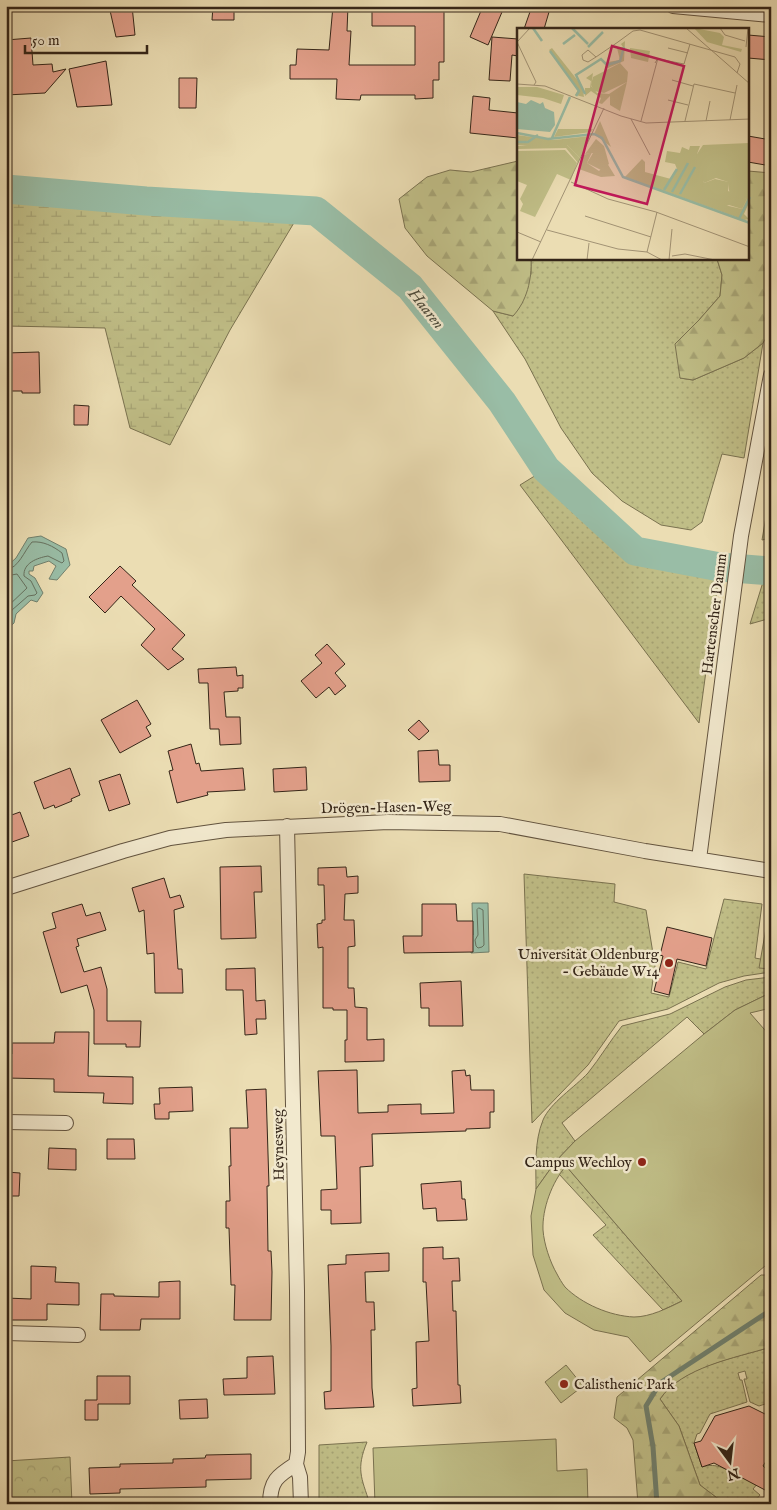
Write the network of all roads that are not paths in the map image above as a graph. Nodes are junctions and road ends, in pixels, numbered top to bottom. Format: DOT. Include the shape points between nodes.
graph roads {
  1 [pos="673,6"];
  2 [pos="771,15"];
  3 [pos="771,375"];
  4 [pos="287,826"];
  5 [pos="699,859"];
  6 [pos="771,871"];
  7 [pos="6,888"];
  8 [pos="6,1122"];
  9 [pos="66,1123"];
  10 [pos="6,1333"];
  11 [pos="78,1335"];
  12 [pos="296,1464"];
  13 [pos="270,1504"];
  14 [pos="301,1504"];
  1 -- 2 [label="street"];
  3 -- 5 [label="street, Hartenscher Damm" via="740,540"];
  4 -- 5 [label="street, Drögen-Hasen-Weg" via="406,822 500,824"];
  4 -- 7 [label="street, Drögen-Hasen-Weg" via="170,838"];
  4 -- 12 [label="street, Heynesweg" via="297,1291"];
  5 -- 6 [label="street, Drögen-Hasen-Weg"];
  8 -- 9 [label="street"];
  10 -- 11 [label="street"];
  12 -- 13 [label="street" via="273,1483"];
  12 -- 14 [label="street, Heynesweg"];
}
